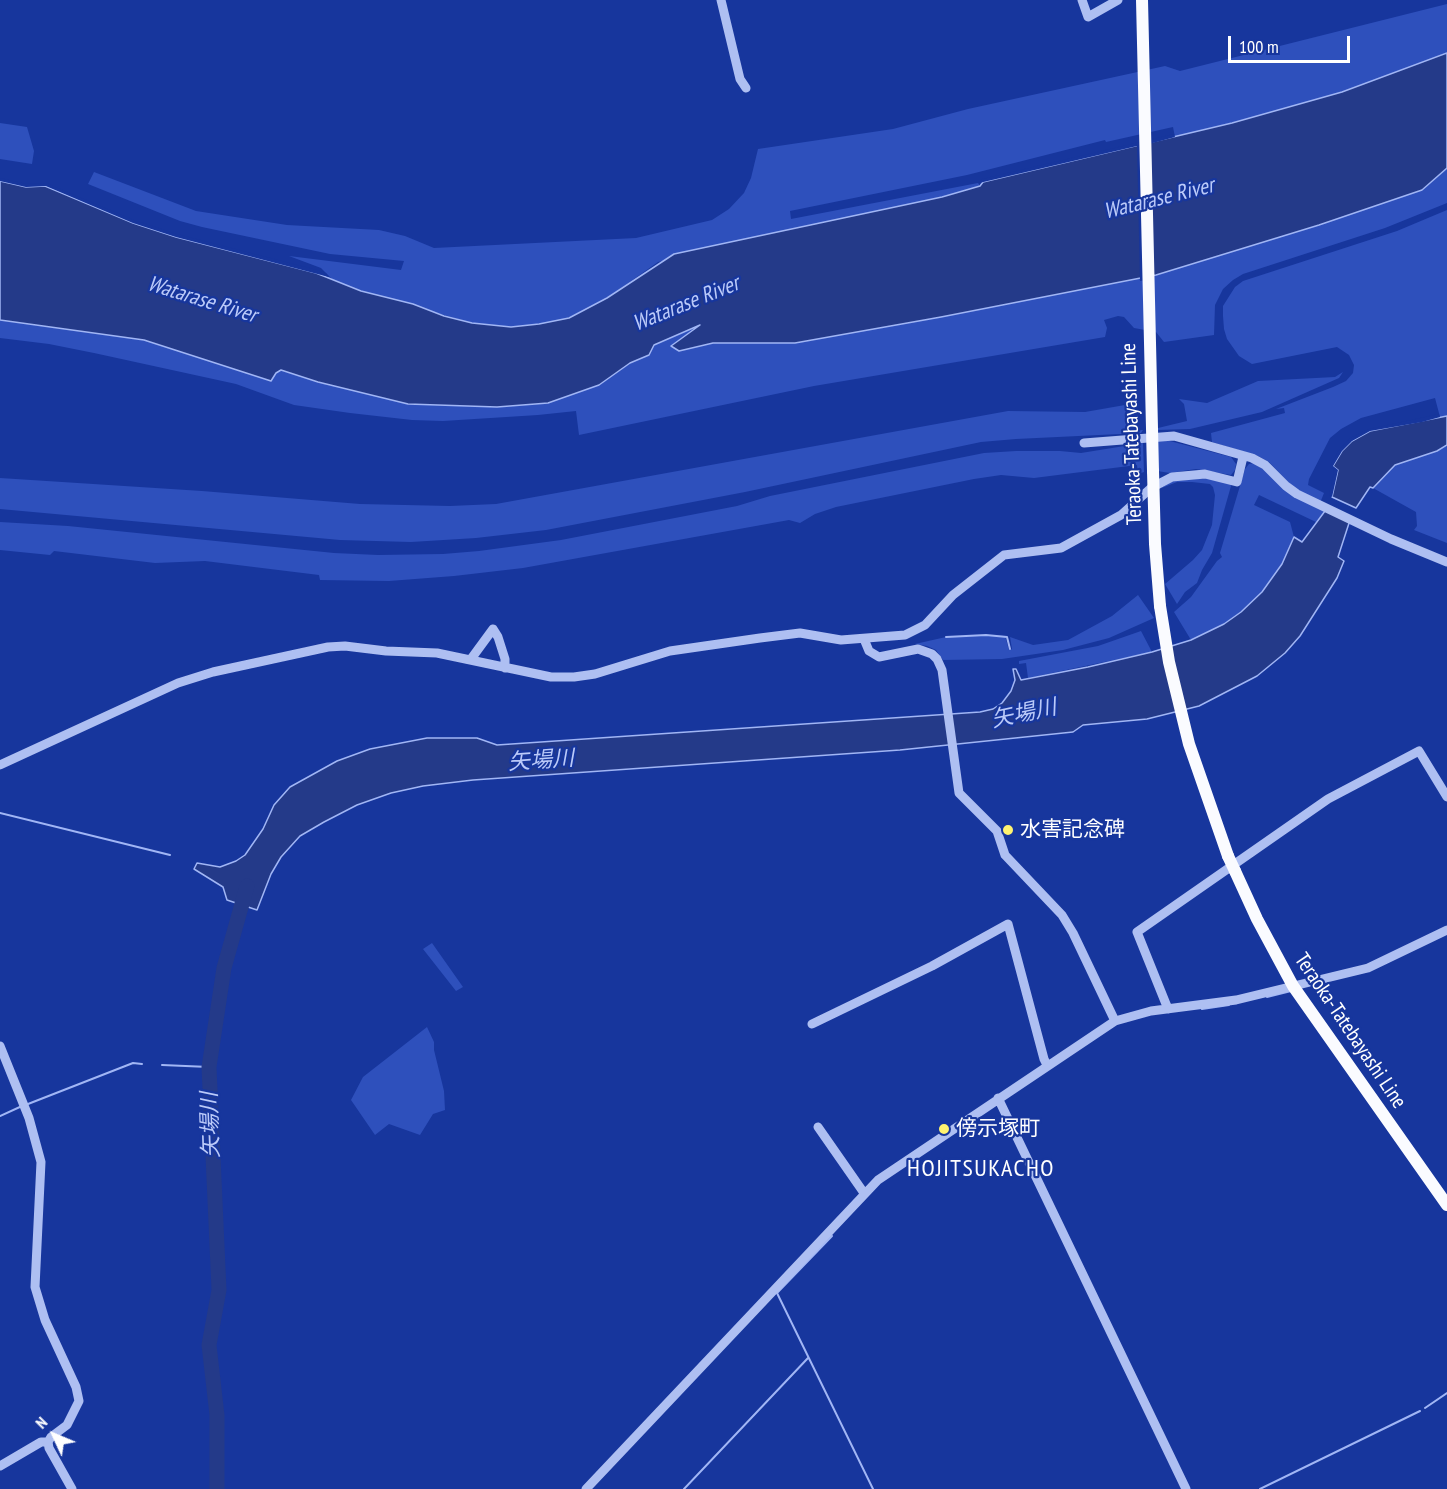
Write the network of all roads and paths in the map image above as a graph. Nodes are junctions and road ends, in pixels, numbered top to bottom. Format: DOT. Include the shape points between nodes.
graph roads {
  1 [pos="721,0"];
  2 [pos="1082,0"];
  3 [pos="1118,0"];
  4 [pos="1142,0"];
  5 [pos="746,88"];
  6 [pos="1151,434"];
  7 [pos="1084,442"];
  8 [pos="1243,457"];
  9 [pos="1447,562"];
  10 [pos="864,639"];
  11 [pos="471,659"];
  12 [pos="505,668"];
  13 [pos="0,765"];
  14 [pos="1447,797"];
  15 [pos="1447,930"];
  16 [pos="1293,986"];
  17 [pos="1168,1009"];
  18 [pos="1114,1021"];
  19 [pos="812,1024"];
  20 [pos="0,1046"];
  21 [pos="1047,1065"];
  22 [pos="998,1098"];
  23 [pos="818,1127"];
  24 [pos="864,1193"];
  25 [pos="1447,1205"];
  26 [pos="48,1442"];
  27 [pos="0,1466"];
  28 [pos="72,1489"];
  29 [pos="586,1489"];
  30 [pos="1186,1489"];
  1 -- 5 [label="street" via="740,79"];
  2 -- 3 [label="street" via="1088,17"];
  4 -- 6 [label="main road, Teraoka-Tatebayashi Line"];
  6 -- 7 [label="street"];
  6 -- 8 [label="street" via="1184,438"];
  6 -- 16 [label="main road, Teraoka-Tatebayashi Line, bridge" via="1161,606 1174,686 1189,744 1228,856"];
  8 -- 9 [label="street" via="1259,461 1297,494"];
  8 -- 10 [label="street" via="1237,482 1205,474 1172,477 1151,488 1121,515 1061,548 1013,553 997,559 919,629 905,635"];
  10 -- 12 [label="street" via="841,640 800,633 760,638 670,651 574,677"];
  10 -- 18 [label="street" via="868,651 879,657 918,649 937,659 942,670 957,788 962,798 997,831 1005,855 1062,915"];
  11 -- 12 [label="street"];
  11 -- 12 [label="street" via="493,629"];
  11 -- 13 [label="street" via="345,646 213,672 178,683"];
  14 -- 17 [label="street" via="1419,751 1328,799 1137,932"];
  15 -- 16 [label="street" via="1368,968"];
  16 -- 17 [label="street" via="1236,1000"];
  16 -- 25 [label="main road, Teraoka-Tatebayashi Line"];
  17 -- 18 [label="street"];
  18 -- 21 [label="street"];
  19 -- 21 [label="street" via="1008,924"];
  20 -- 26 [label="street" via="29,1118 41,1162 35,1287 79,1401 68,1425"];
  21 -- 22 [label="street"];
  22 -- 24 [label="street" via="883,1175"];
  22 -- 30 [label="street"];
  23 -- 24 [label="street"];
  24 -- 29 [label="street"];
  26 -- 27 [label="street" via="41,1442"];
  26 -- 28 [label="street"];
}
